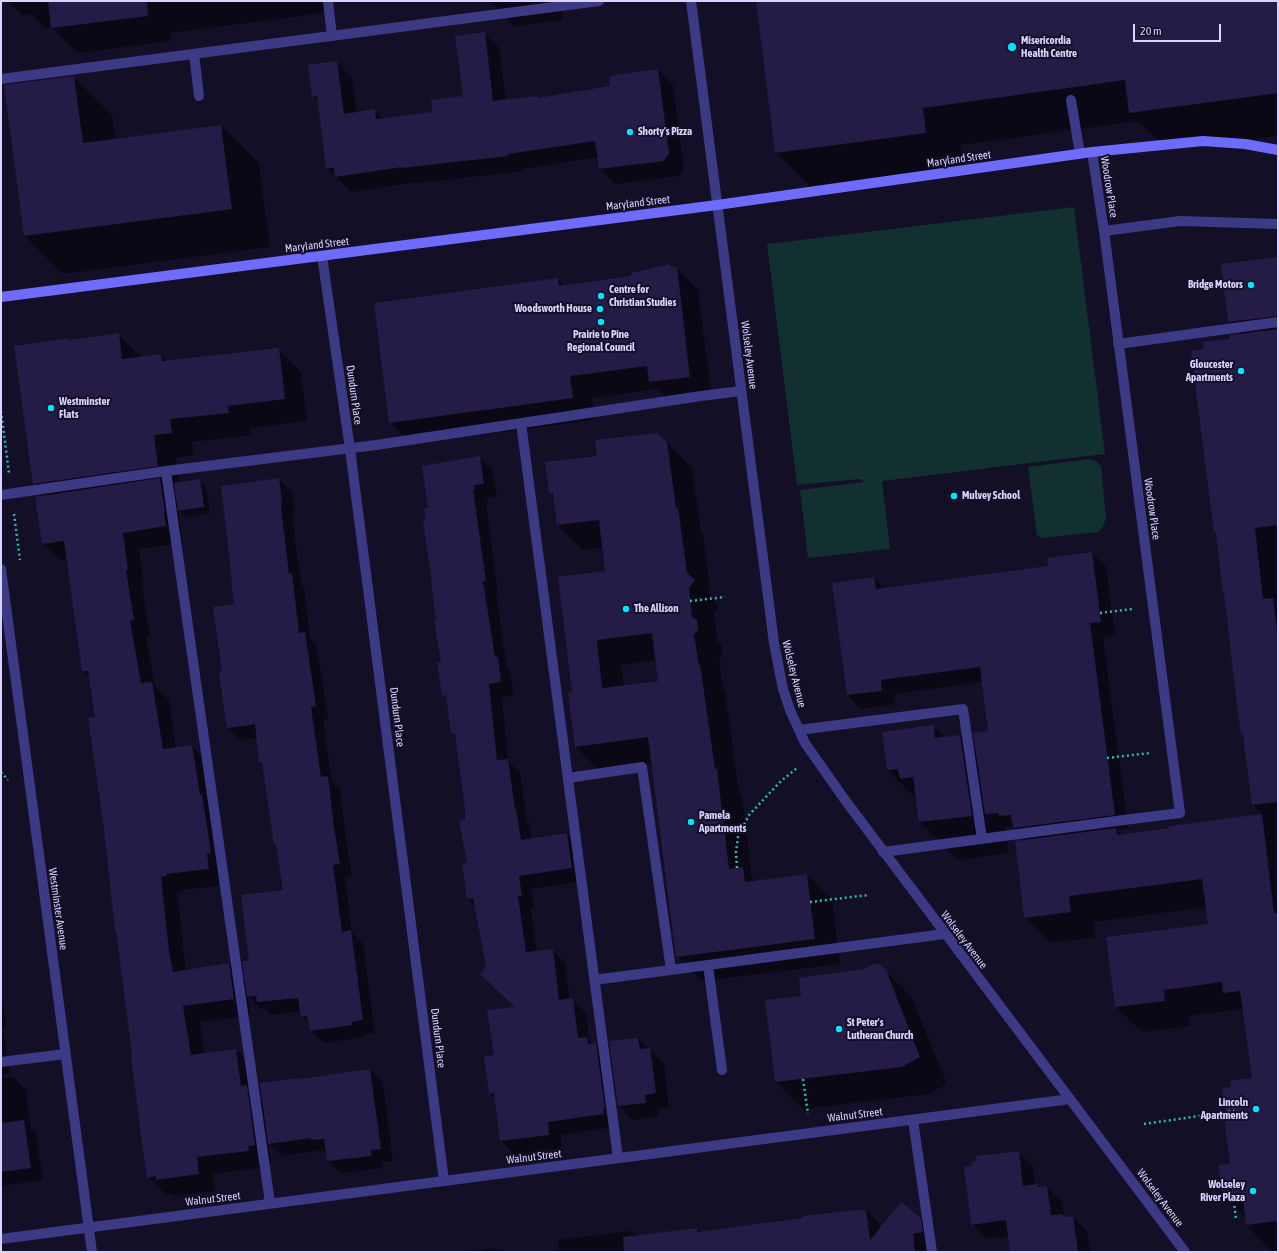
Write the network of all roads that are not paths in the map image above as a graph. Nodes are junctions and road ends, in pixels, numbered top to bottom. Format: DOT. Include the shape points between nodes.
graph roads {
  1 [pos="328,1"];
  2 [pos="599,1"];
  3 [pos="691,1"];
  4 [pos="332,36"];
  5 [pos="194,54"];
  6 [pos="1,79"];
  7 [pos="199,96"];
  8 [pos="1070,100"];
  9 [pos="1278,150"];
  10 [pos="1092,152"];
  11 [pos="1080,154"];
  12 [pos="717,205"];
  13 [pos="1278,224"];
  14 [pos="1104,231"];
  15 [pos="322,256"];
  16 [pos="1,297"];
  17 [pos="1278,322"];
  18 [pos="1118,344"];
  19 [pos="741,391"];
  20 [pos="521,423"];
  21 [pos="350,449"];
  22 [pos="166,471"];
  23 [pos="1,495"];
  24 [pos="1,569"];
  25 [pos="798,730"];
  26 [pos="568,778"];
  27 [pos="982,839"];
  28 [pos="883,852"];
  29 [pos="944,934"];
  30 [pos="708,965"];
  31 [pos="671,970"];
  32 [pos="594,980"];
  33 [pos="65,1054"];
  34 [pos="1,1062"];
  35 [pos="722,1070"];
  36 [pos="1070,1099"];
  37 [pos="913,1120"];
  38 [pos="618,1158"];
  39 [pos="444,1181"];
  40 [pos="270,1203"];
  41 [pos="88,1227"];
  42 [pos="1,1239"];
  43 [pos="92,1252"];
  44 [pos="932,1252"];
  45 [pos="1185,1252"];
  1 -- 4 [label="street"];
  2 -- 4 [label="street"];
  3 -- 12 [label="street, Wolseley Avenue"];
  4 -- 5 [label="street"];
  5 -- 6 [label="street"];
  5 -- 7 [label="street"];
  8 -- 11 [label="street"];
  9 -- 10 [label="main road, Maryland Street" via="1245,144 1203,141"];
  10 -- 11 [label="main road, Maryland Street"];
  10 -- 14 [label="street, Woodrow Place"];
  11 -- 12 [label="main road, Maryland Street"];
  12 -- 15 [label="main road, Maryland Street"];
  12 -- 19 [label="street, Wolseley Avenue"];
  13 -- 14 [label="street" via="1180,221"];
  14 -- 18 [label="street, Woodrow Place"];
  15 -- 16 [label="main road, Maryland Street"];
  15 -- 21 [label="street, Dundurn Place"];
  17 -- 18 [label="street"];
  18 -- 27 [label="street, Woodrow Place" via="1180,813"];
  19 -- 20 [label="street"];
  19 -- 25 [label="street, Wolseley Avenue" via="774,643 783,689"];
  20 -- 21 [label="street"];
  20 -- 26 [label="street"];
  21 -- 22 [label="street"];
  21 -- 39 [label="street, Dundurn Place"];
  22 -- 23 [label="street"];
  22 -- 40 [label="street"];
  24 -- 33 [label="street, Westminster Avenue"];
  25 -- 27 [label="street" via="963,709"];
  25 -- 28 [label="street, Wolseley Avenue" via="813,756"];
  26 -- 31 [label="street" via="642,767"];
  26 -- 32 [label="street"];
  27 -- 28 [label="street"];
  28 -- 29 [label="street, Wolseley Avenue"];
  29 -- 30 [label="street"];
  29 -- 36 [label="street, Wolseley Avenue"];
  30 -- 31 [label="street"];
  30 -- 35 [label="street"];
  31 -- 32 [label="street"];
  32 -- 38 [label="street"];
  33 -- 34 [label="street"];
  33 -- 41 [label="street, Westminster Avenue"];
  36 -- 37 [label="street, Walnut Street"];
  36 -- 45 [label="street, Wolseley Avenue"];
  37 -- 38 [label="street, Walnut Street"];
  37 -- 44 [label="street"];
  38 -- 39 [label="street, Walnut Street"];
  39 -- 40 [label="street, Walnut Street"];
  40 -- 41 [label="street, Walnut Street"];
  41 -- 42 [label="street, Walnut Street"];
  41 -- 43 [label="street, Westminster Avenue"];
}
